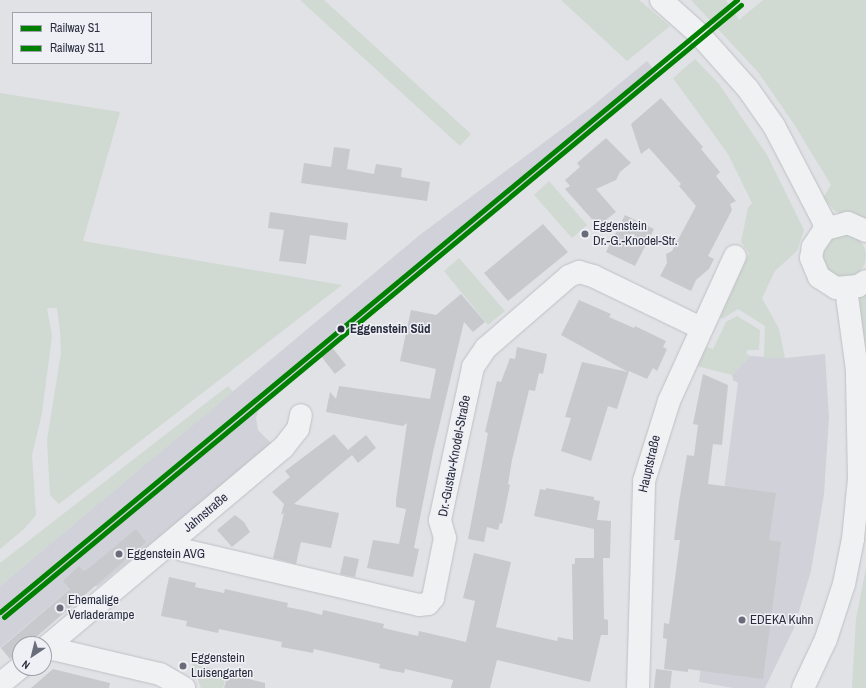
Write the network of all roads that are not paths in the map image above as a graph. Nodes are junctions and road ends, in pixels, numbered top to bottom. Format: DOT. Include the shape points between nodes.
graph roads {
  1 [pos="661,0"];
  2 [pos="825,229"];
  3 [pos="866,232"];
  4 [pos="735,256"];
  5 [pos="866,281"];
  6 [pos="846,289"];
  7 [pos="701,328"];
  8 [pos="301,415"];
  9 [pos="174,540"];
  10 [pos="52,642"];
  11 [pos="52,649"];
  12 [pos="12,674"];
  13 [pos="0,684"];
  14 [pos="184,688"];
  15 [pos="638,688"];
  16 [pos="803,688"];
  1 -- 2 [label="street" via="699,34 748,89 774,126 823,220"];
  2 -- 3 [label="street" via="848,223"];
  2 -- 6 [label="street" via="813,247 814,268 826,284"];
  4 -- 7 [label="street, Hauptstraße"];
  5 -- 6 [label="street"];
  6 -- 16 [label="street" via="857,370 860,479 853,539 844,584 826,639"];
  7 -- 9 [label="street, Dr.-Gustav-Knodel-Straße" via="593,276 578,272 569,276 486,348 473,367 440,520 445,538 444,545 433,598 428,604 420,605 183,550"];
  7 -- 15 [label="street, Hauptstraße" via="658,429 644,481"];
  8 -- 9 [label="street, Jahnstraße" via="298,429 283,448"];
  9 -- 10 [label="street, Jahnstraße"];
  11 -- 14 [label="street" via="160,674"];
  12 -- 13 [label="street"];
}
